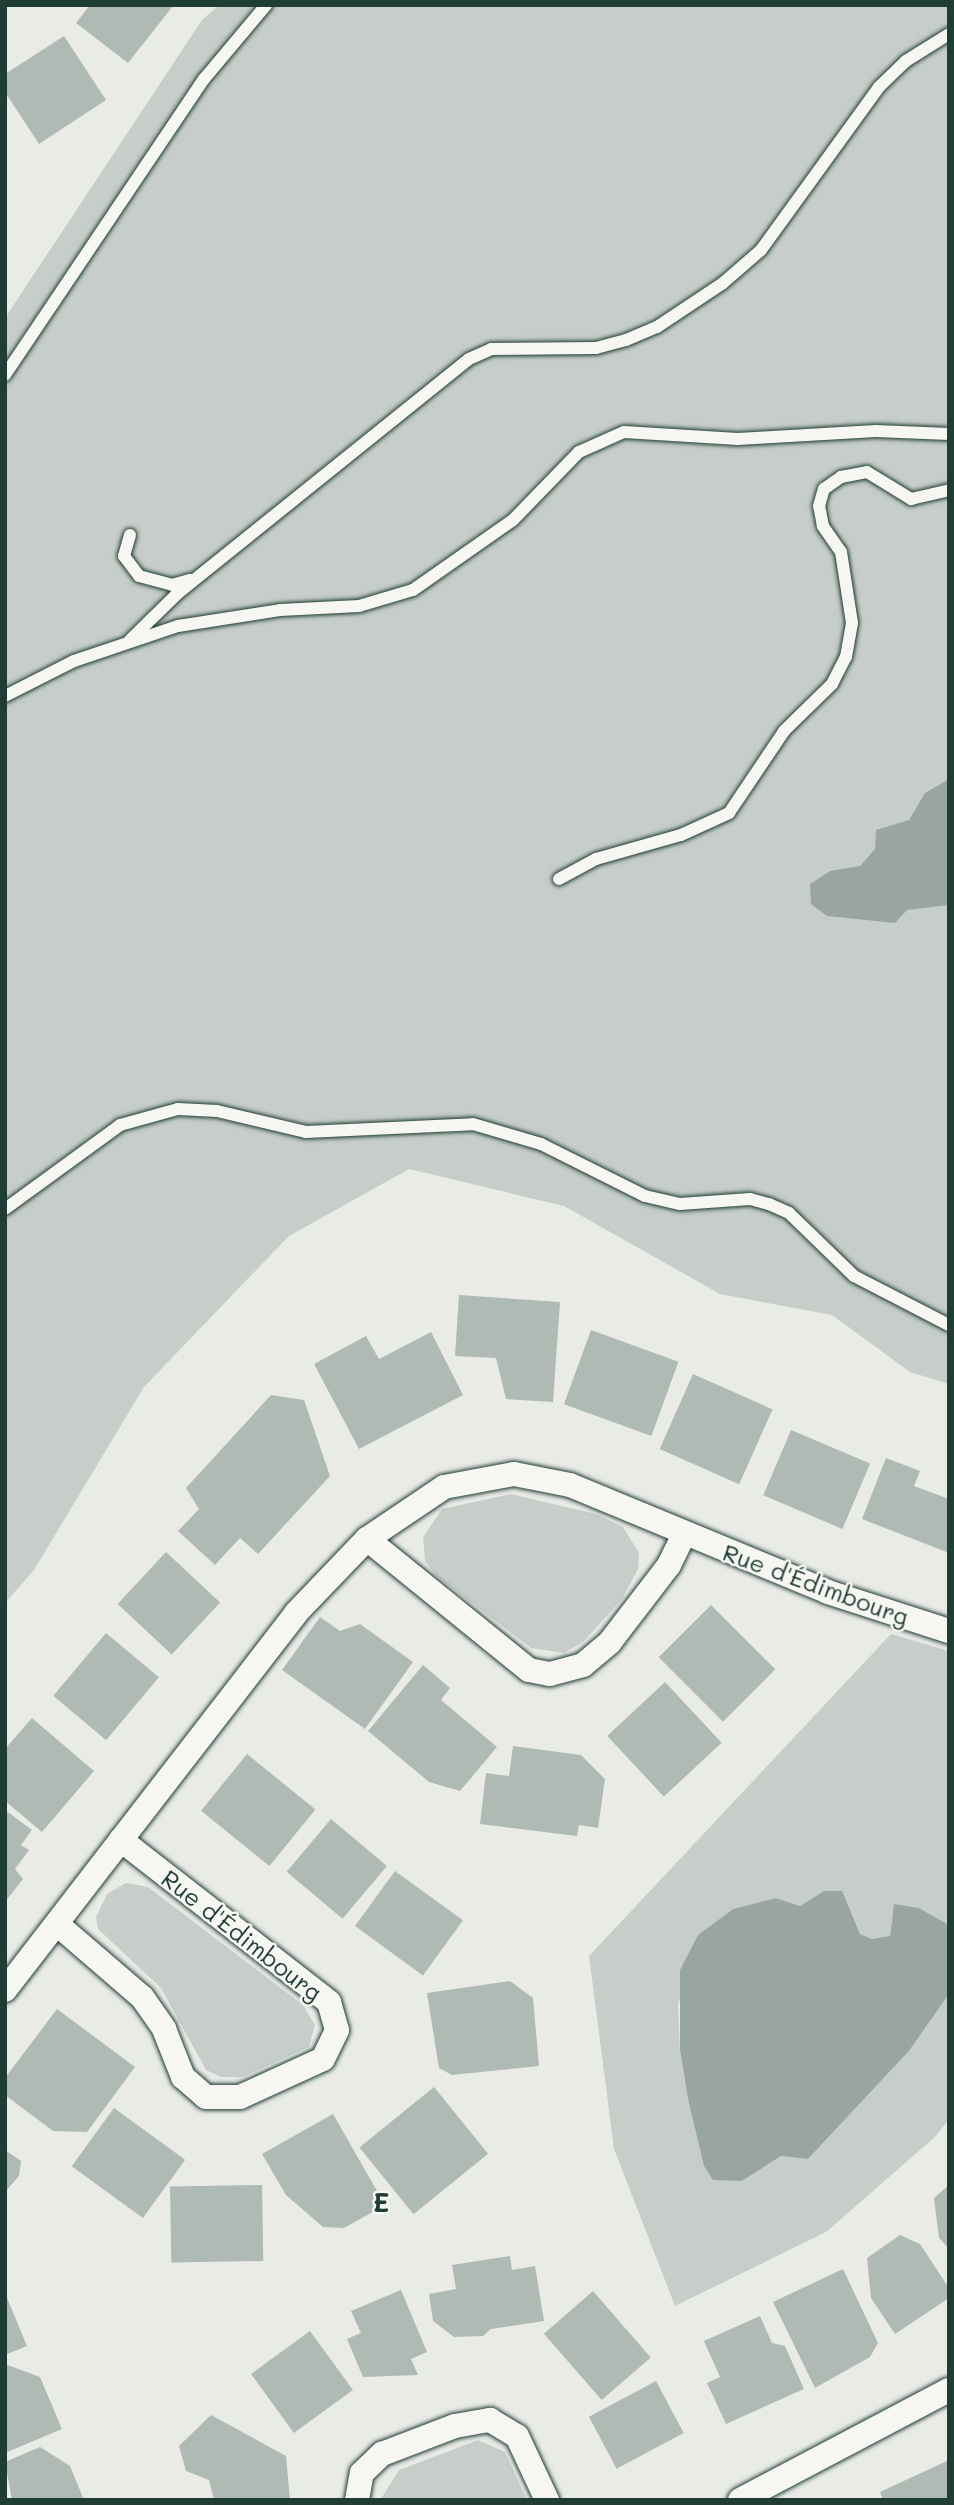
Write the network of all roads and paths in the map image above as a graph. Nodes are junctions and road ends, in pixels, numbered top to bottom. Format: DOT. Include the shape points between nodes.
graph roads {
  1 [pos="266,5"];
  2 [pos="949,34"];
  3 [pos="5,375"];
  4 [pos="949,434"];
  5 [pos="949,489"];
  6 [pos="130,535"];
  7 [pos="196,579"];
  8 [pos="130,640"];
  9 [pos="5,695"];
  10 [pos="559,879"];
  11 [pos="5,1209"];
  12 [pos="949,1325"];
  13 [pos="684,1534"];
  14 [pos="367,1539"];
  15 [pos="949,1631"];
  16 [pos="121,1840"];
  17 [pos="57,1924"];
  18 [pos="5,1990"];
  19 [pos="949,2390"];
  20 [pos="356,2500"];
  21 [pos="547,2500"];
  22 [pos="740,2500"];
  1 -- 3 [label="lane" via="204,79"];
  2 -- 7 [label="lane" via="906,61 879,88 761,250 704,297 626,340 596,348 491,349 469,359"];
  4 -- 8 [label="lane" via="876,431 738,439 624,432 579,452 513,520 395,597 230,618"];
  5 -- 10 [label="lane" via="911,499 867,472 841,477 824,489 819,506 823,526 841,552 852,624 846,657 832,684 784,732 729,813 681,835 596,859"];
  6 -- 7 [label="lane" via="124,556 139,576 172,585"];
  7 -- 8 [label="lane"];
  8 -- 9 [label="lane"];
  11 -- 12 [label="lane" via="120,1125 177,1109 217,1111 306,1132 473,1124 541,1144 645,1196 680,1203 750,1199 769,1204 789,1213 854,1276"];
  13 -- 14 [label="street, Rue d'Édimbourg" via="570,1485 514,1474 444,1487"];
  13 -- 14 [label="street" via="669,1565 610,1642 583,1665 550,1674 529,1671"];
  13 -- 15 [label="street, Rue d'Édimbourg" via="828,1592"];
  14 -- 16 [label="street, Rue d'Édimbourg" via="296,1613"];
  16 -- 17 [label="street, Rue d'Édimbourg"];
  16 -- 17 [label="street, Rue d'Édimbourg" via="329,2001 337,2030 323,2059 240,2097 206,2097 183,2077 164,2029 142,1997"];
  17 -- 18 [label="street, Rue d'Édimbourg"];
  19 -- 22 [label="street"];
  20 -- 21 [label="street" via="362,2473 382,2454 456,2426 490,2420 517,2436"];
}
